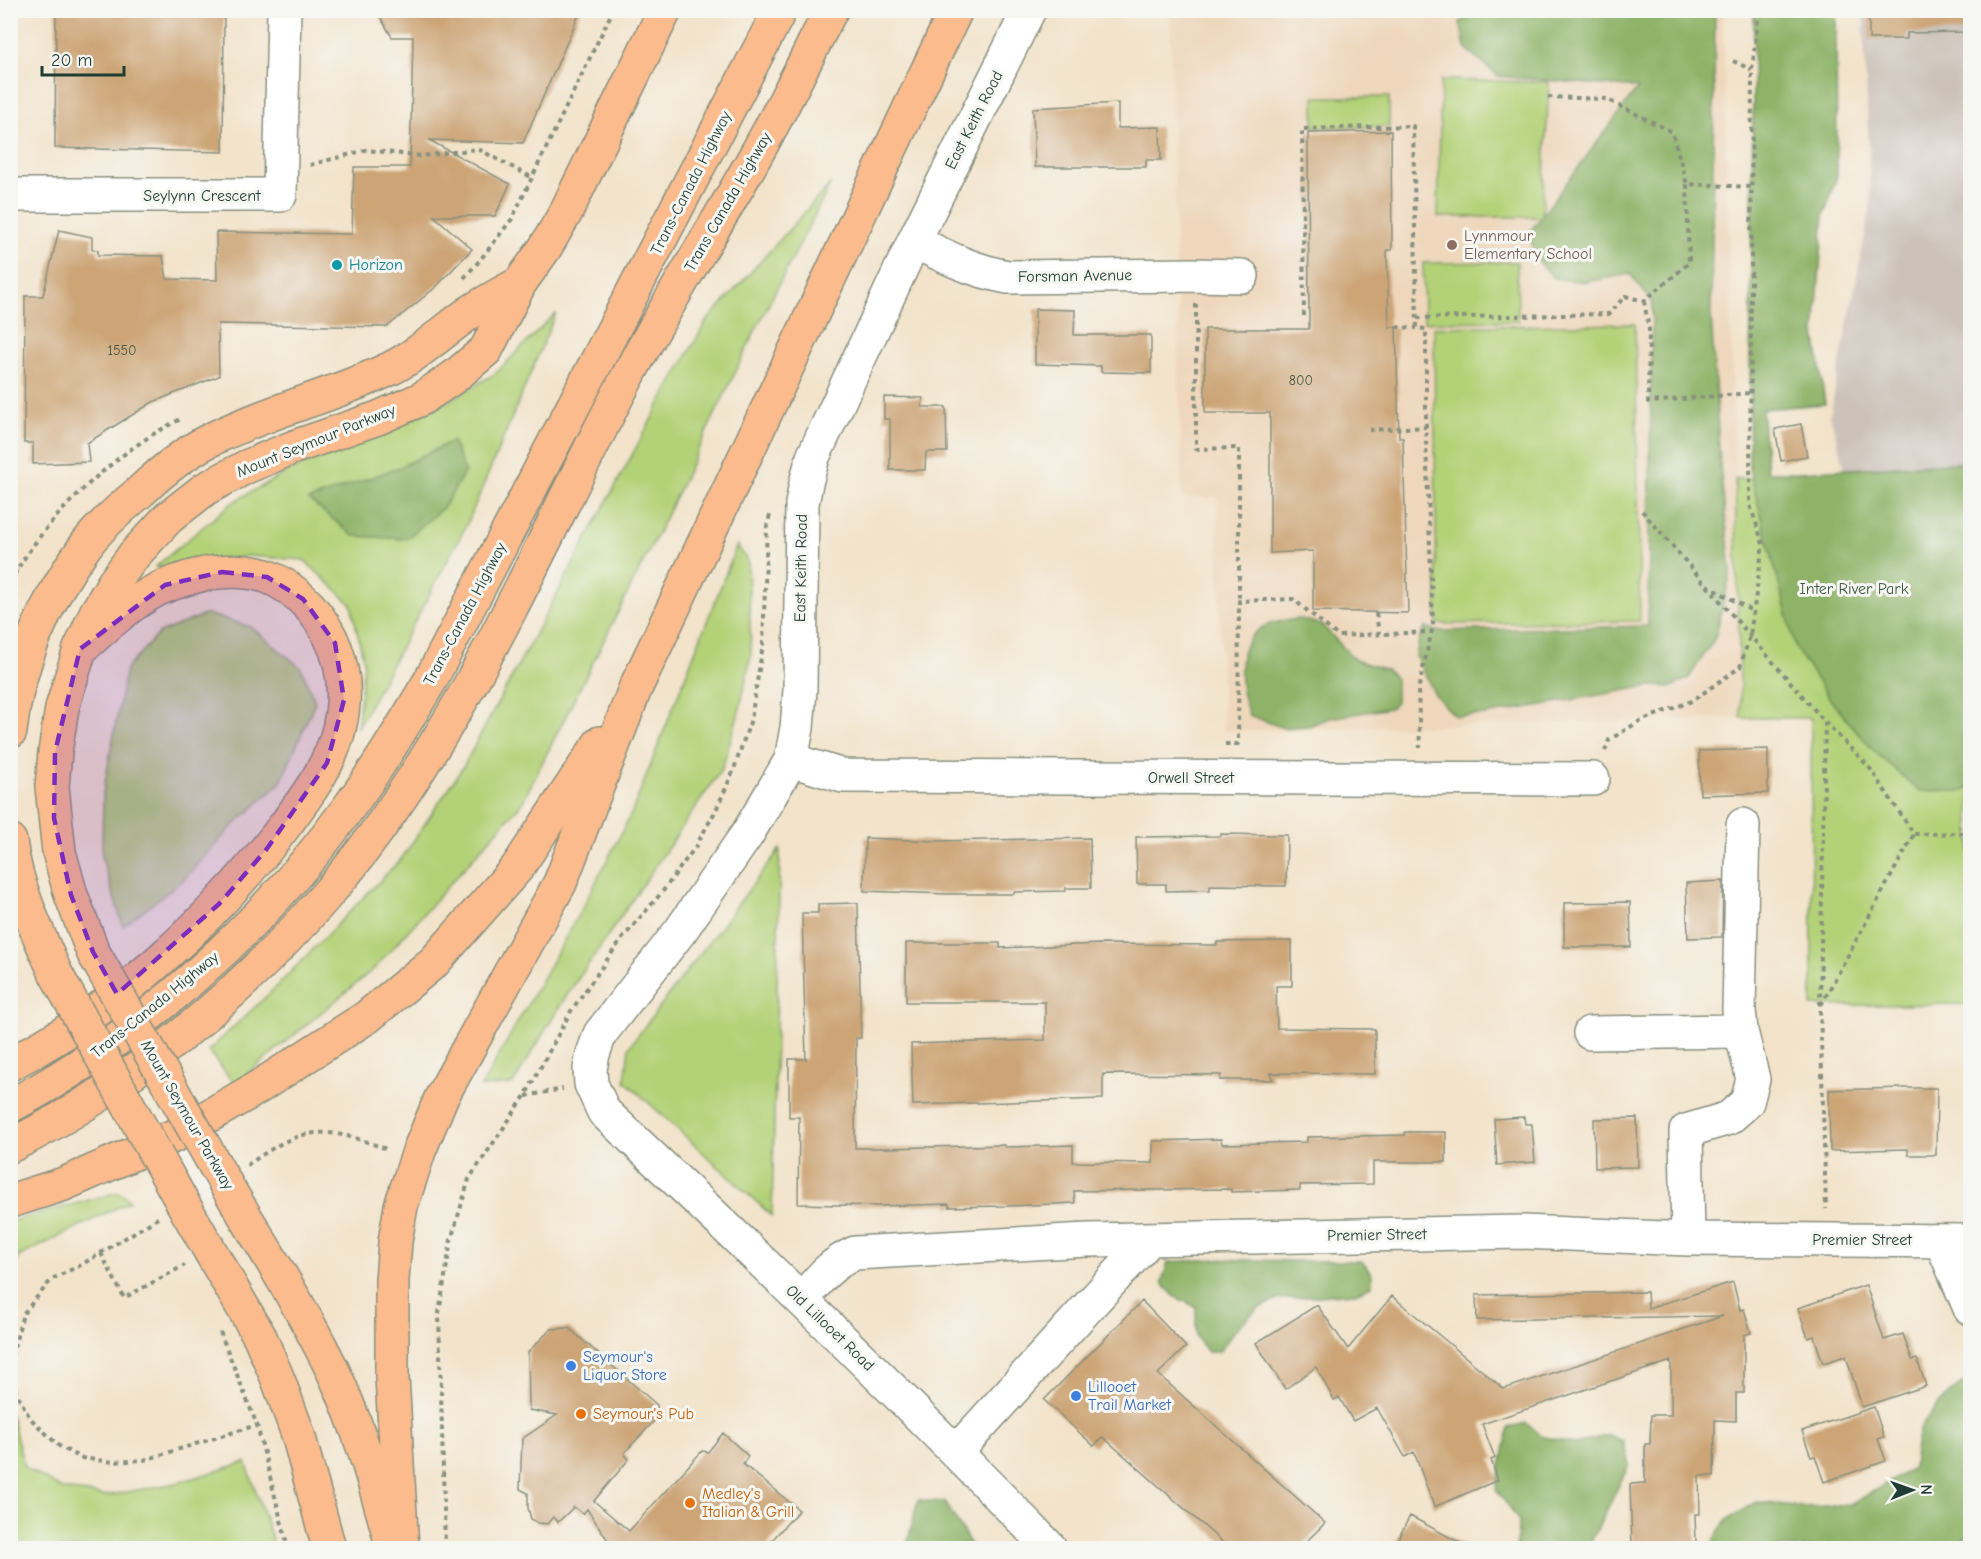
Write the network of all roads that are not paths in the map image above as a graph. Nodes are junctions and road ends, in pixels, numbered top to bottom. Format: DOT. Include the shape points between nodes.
graph roads {
  1 [pos="284,10"];
  2 [pos="665,10"];
  3 [pos="754,10"];
  4 [pos="780,10"];
  5 [pos="831,10"];
  6 [pos="956,10"];
  7 [pos="1029,10"];
  8 [pos="10,195"];
  9 [pos="914,241"];
  10 [pos="1242,276"];
  11 [pos="520,283"];
  12 [pos="625,310"];
  13 [pos="80,649"];
  14 [pos="635,689"];
  15 [pos="10,732"];
  16 [pos="791,760"];
  17 [pos="1593,779"];
  18 [pos="1743,825"];
  19 [pos="10,841"];
  20 [pos="1741,1031"];
  21 [pos="1590,1033"];
  22 [pos="10,1064"];
  23 [pos="598,1098"];
  24 [pos="10,1106"];
  25 [pos="10,1146"];
  26 [pos="10,1202"];
  27 [pos="1688,1239"];
  28 [pos="1149,1240"];
  29 [pos="1956,1241"];
  30 [pos="802,1300"];
  31 [pos="1971,1308"];
  32 [pos="956,1452"];
  33 [pos="329,1548"];
  34 [pos="393,1548"];
  35 [pos="402,1548"];
  36 [pos="1050,1548"];
  1 -- 8 [label="street, Seylynn Crescent" via="280,195"];
  2 -- 11 [label="main road" via="566,212"];
  3 -- 12 [label="main road"];
  4 -- 12 [label="main road, Trans-Canada Highway"];
  5 -- 25 [label="main road, Trans Canada Highway" via="760,147 620,391 461,700 375,834 324,898 210,1011 91,1101"];
  6 -- 14 [label="main road"];
  7 -- 9 [label="street, East Keith Road"];
  9 -- 10 [label="street, Forsman Avenue" via="955,262 1008,277"];
  9 -- 16 [label="street, East Keith Road" via="813,457 806,483 802,504 800,690"];
  11 -- 13 [label="main road, Mount Seymour Parkway" via="486,350 421,399 246,467 205,489 168,518 113,584"];
  11 -- 15 [label="main road" via="384,372 212,438 170,465 88,543 55,591 35,633"];
  12 -- 24 [label="main road, Trans-Canada Highway" via="430,681 346,812 244,930 186,983 81,1064"];
  13 -- 22 [label="main road" via="132,606 165,585 222,572 260,575 303,599 335,643 344,700 339,730 327,763 309,792 219,904 124,990"];
  13 -- 34 [label="main road, Mount Seymour Parkway, bridge" via="63,708 52,787 58,852 71,895 93,952 236,1178 334,1372 369,1462"];
  14 -- 26 [label="main road" via="517,868 434,962 367,1017 178,1134 64,1184"];
  14 -- 35 [label="main road" via="560,883 441,1098 401,1206 392,1280 392,1377"];
  16 -- 17 [label="street, Orwell Street" via="843,776"];
  16 -- 23 [label="street, East Keith Road" via="748,833 600,1034 590,1069"];
  18 -- 20 [label="street"];
  19 -- 33 [label="main road, bridge" via="21,888 56,974 175,1214 260,1337 298,1434"];
  20 -- 21 [label="street"];
  20 -- 27 [label="street" via="1753,1079 1747,1102 1729,1118 1686,1131"];
  23 -- 30 [label="street, Old Lillooet Road"];
  27 -- 28 [label="street, Premier Street" via="1523,1232"];
  27 -- 29 [label="street, Premier Street"];
  28 -- 30 [label="street, Premier Street" via="855,1253 828,1268"];
  28 -- 32 [label="street"];
  29 -- 31 [label="street"];
  30 -- 32 [label="street, Old Lillooet Road"];
  32 -- 36 [label="street, Old Lillooet Road"];
}
